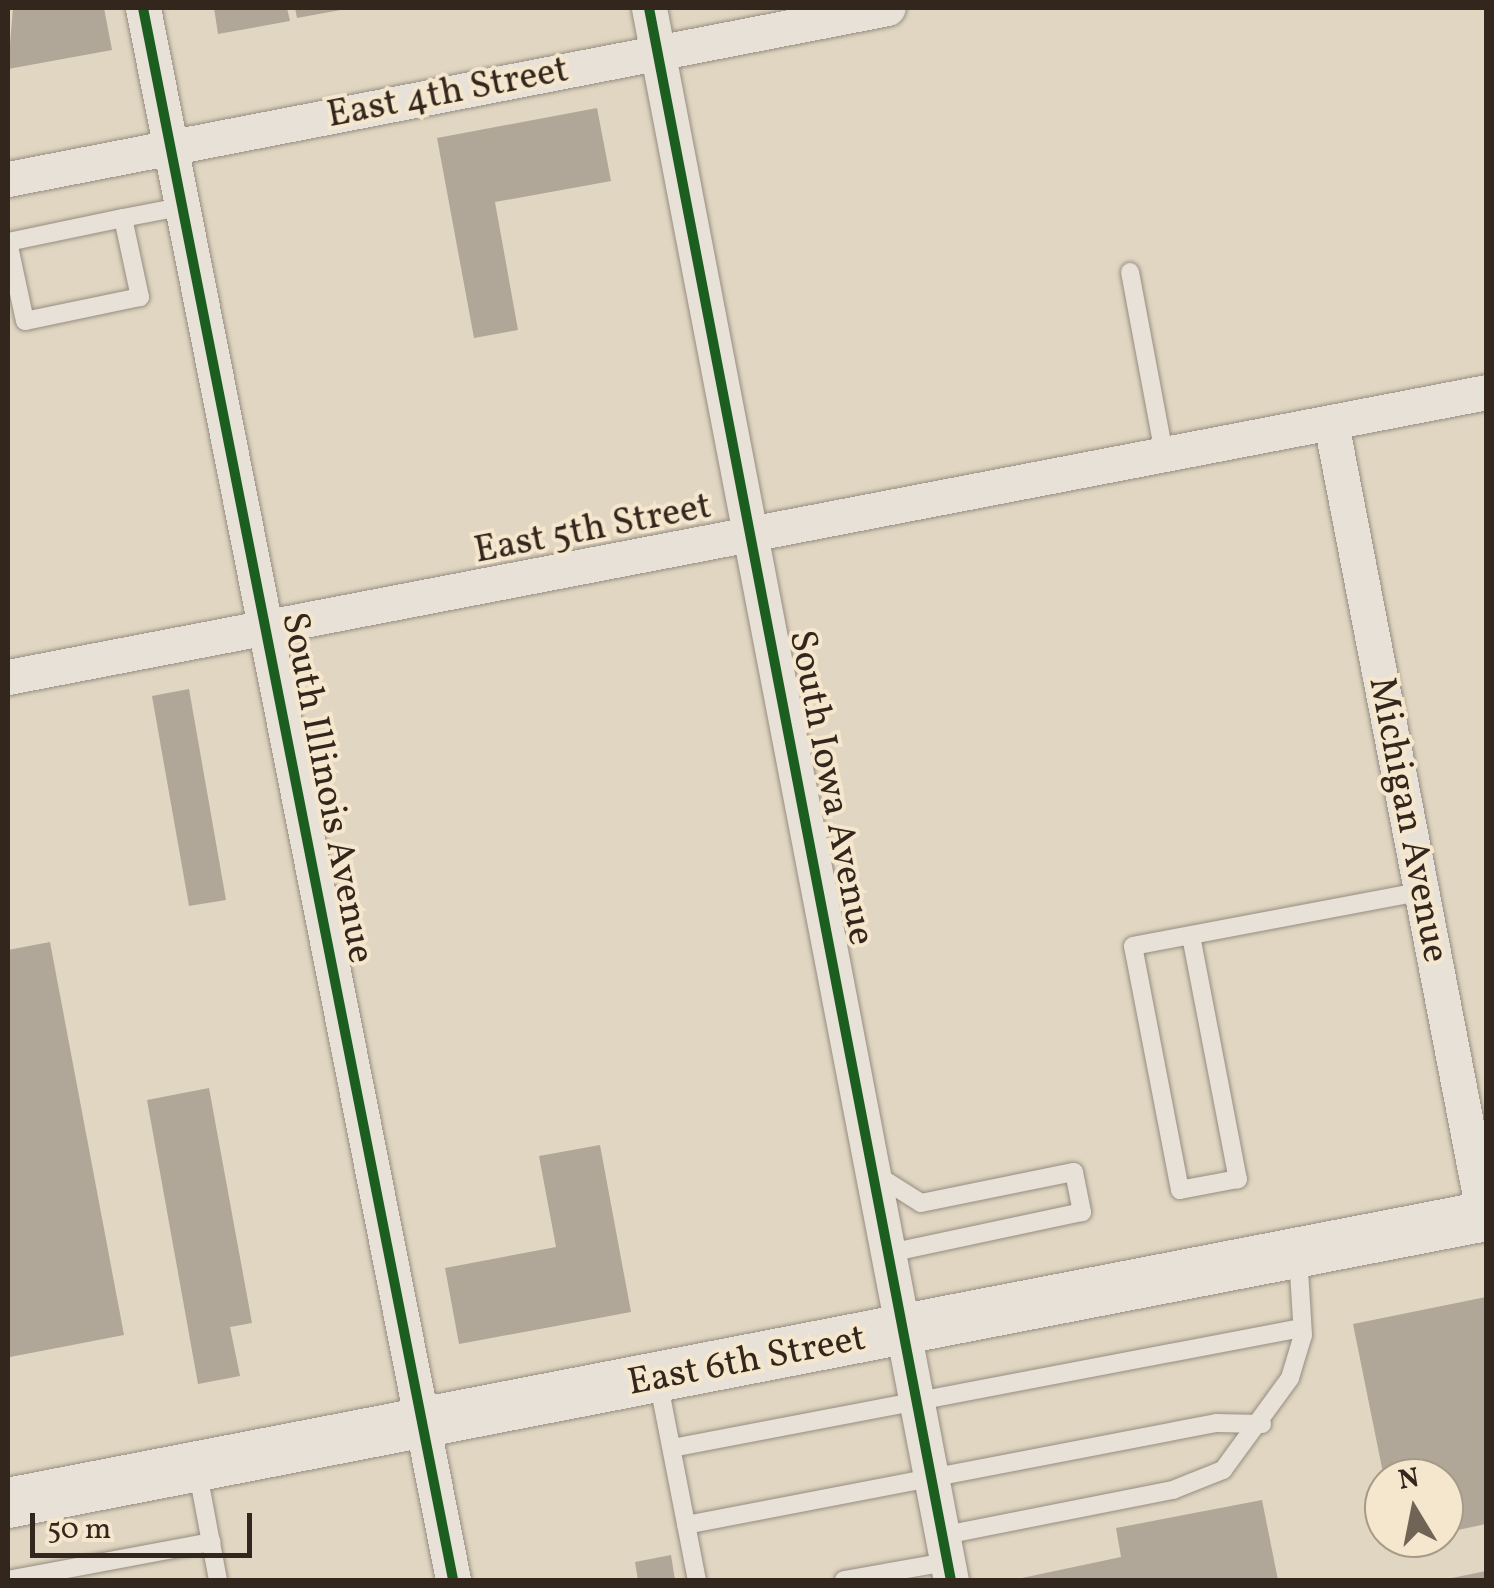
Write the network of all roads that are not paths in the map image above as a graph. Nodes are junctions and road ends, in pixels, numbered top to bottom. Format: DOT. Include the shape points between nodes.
graph roads {
  1 [pos="143,8"];
  2 [pos="649,8"];
  3 [pos="888,8"];
  4 [pos="658,54"];
  5 [pos="170,147"];
  6 [pos="8,180"];
  7 [pos="180,207"];
  8 [pos="124,218"];
  9 [pos="1130,272"];
  10 [pos="1486,392"];
  11 [pos="1331,423"];
  12 [pos="1164,454"];
  13 [pos="750,529"];
  14 [pos="263,626"];
  15 [pos="8,677"];
  16 [pos="1420,892"];
  17 [pos="1191,936"];
  18 [pos="874,1174"];
  19 [pos="1485,1216"];
  20 [pos="889,1253"];
  21 [pos="1298,1254"];
  22 [pos="1301,1328"];
  23 [pos="904,1332"];
  24 [pos="658,1379"];
  25 [pos="916,1403"];
  26 [pos="422,1424"];
  27 [pos="1262,1424"];
  28 [pos="672,1448"];
  29 [pos="198,1468"];
  30 [pos="930,1480"];
  31 [pos="8,1504"];
  32 [pos="686,1525"];
  33 [pos="211,1542"];
  34 [pos="946,1559"];
  35 [pos="8,1580"];
  36 [pos="218,1580"];
  37 [pos="454,1580"];
  38 [pos="697,1580"];
  39 [pos="844,1580"];
  1 -- 5 [label="street, South Illinois Avenue"];
  2 -- 4 [label="street, South Iowa Avenue"];
  3 -- 4 [label="street, East 4th Street"];
  4 -- 5 [label="street, East 4th Street"];
  4 -- 13 [label="street, South Iowa Avenue"];
  5 -- 6 [label="street, East 4th Street"];
  5 -- 7 [label="street, South Illinois Avenue"];
  7 -- 8 [label="lane"];
  7 -- 14 [label="street, South Illinois Avenue"];
  8 -- 8 [label="lane" via="8,242 24,320 140,297"];
  9 -- 12 [label="lane"];
  10 -- 11 [label="street, East 5th Street"];
  11 -- 12 [label="street, East 5th Street"];
  11 -- 16 [label="street, Michigan Avenue"];
  12 -- 13 [label="street, East 5th Street"];
  13 -- 14 [label="street, East 5th Street"];
  13 -- 18 [label="street, South Iowa Avenue"];
  14 -- 15 [label="street, East 5th Street"];
  14 -- 26 [label="street, South Illinois Avenue"];
  16 -- 17 [label="lane"];
  16 -- 19 [label="street, Michigan Avenue"];
  17 -- 17 [label="lane" via="1133,946 1180,1190 1238,1179"];
  18 -- 20 [label="street, South Iowa Avenue"];
  18 -- 20 [label="lane" via="922,1203 1074,1172 1082,1212"];
  19 -- 21 [label="street, East 6th Street"];
  20 -- 23 [label="street, South Iowa Avenue"];
  21 -- 22 [label="lane"];
  21 -- 23 [label="street, East 6th Street"];
  22 -- 25 [label="lane"];
  22 -- 27 [label="lane" via="1290,1378"];
  23 -- 24 [label="street, East 6th Street"];
  23 -- 25 [label="street, South Iowa Avenue"];
  24 -- 26 [label="street, East 6th Street"];
  24 -- 28 [label="lane"];
  25 -- 28 [label="lane"];
  25 -- 30 [label="street, South Iowa Avenue"];
  26 -- 29 [label="street, East 6th Street"];
  26 -- 37 [label="street, South Illinois Avenue"];
  27 -- 30 [label="lane" via="1216,1423"];
  27 -- 34 [label="lane" via="1223,1470"];
  28 -- 32 [label="lane"];
  29 -- 31 [label="street, East 6th Street"];
  29 -- 33 [label="lane"];
  30 -- 32 [label="lane"];
  30 -- 34 [label="street, South Iowa Avenue"];
  32 -- 38 [label="lane"];
  33 -- 35 [label="lane"];
  33 -- 36 [label="lane"];
  34 -- 39 [label="lane"];
}
